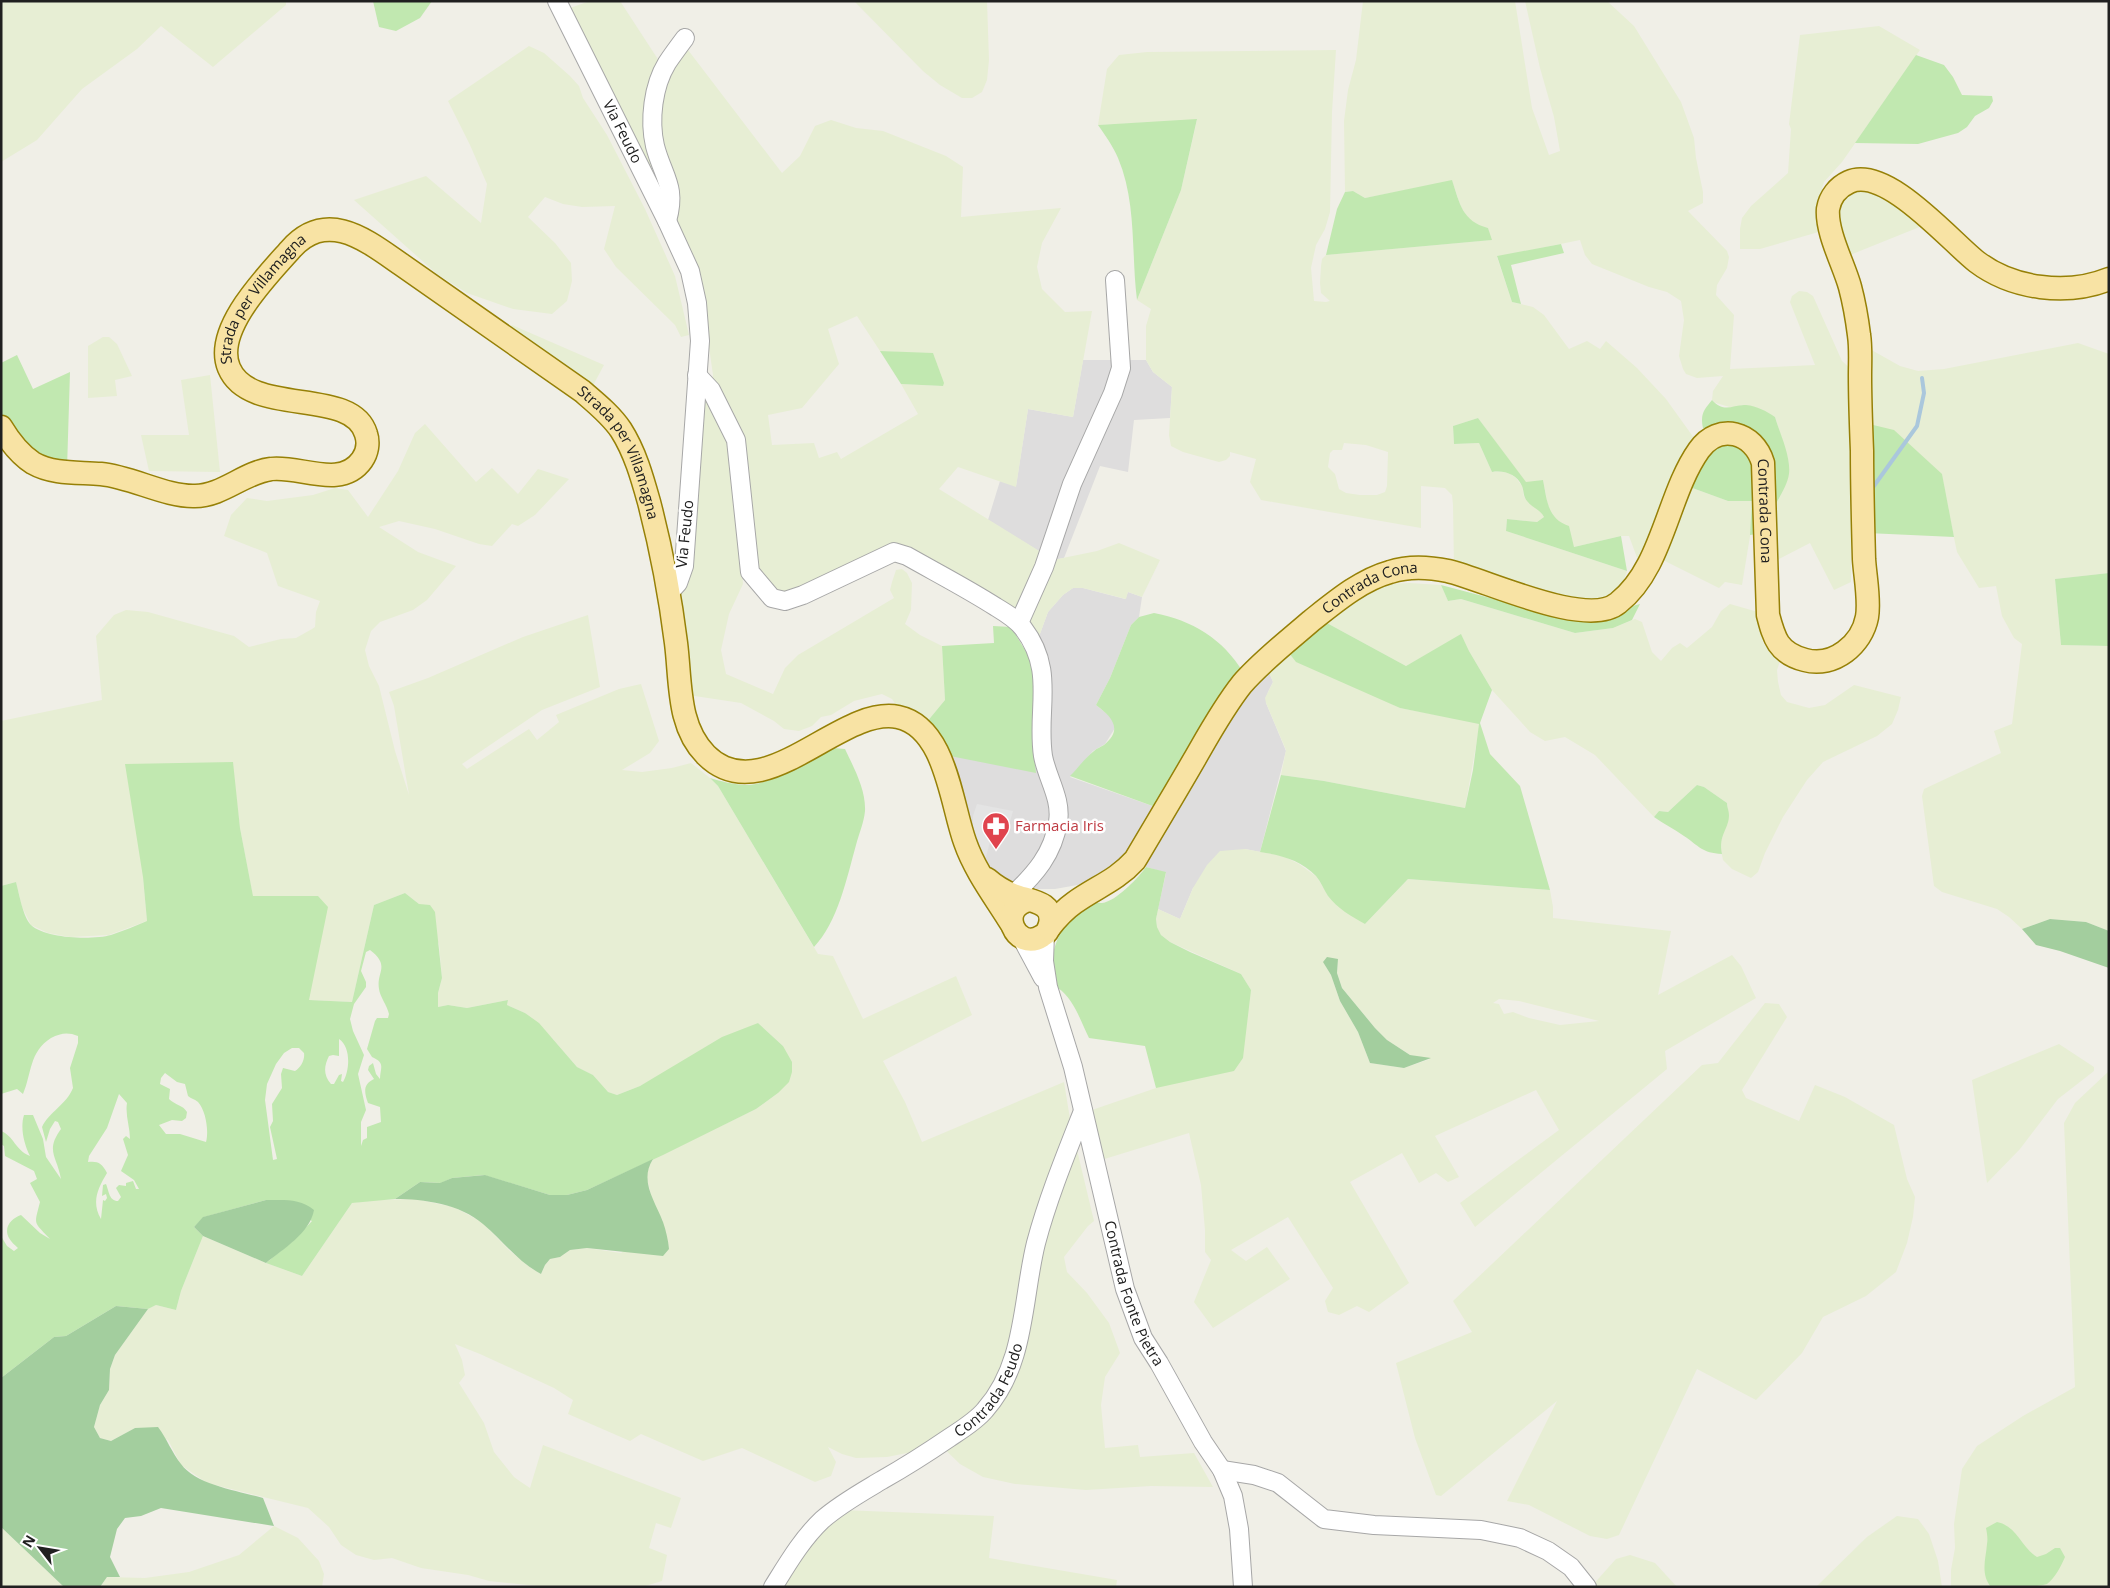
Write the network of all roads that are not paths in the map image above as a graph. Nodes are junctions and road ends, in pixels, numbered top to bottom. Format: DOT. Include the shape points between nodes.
graph roads {
  1 [pos="557,1"];
  2 [pos="685,38"];
  3 [pos="667,220"];
  4 [pos="2109,279"];
  5 [pos="1115,280"];
  6 [pos="698,375"];
  7 [pos="1,428"];
  8 [pos="669,593"];
  9 [pos="1019,623"];
  10 [pos="981,873"];
  11 [pos="1091,893"];
  12 [pos="1029,900"];
  13 [pos="1016,930"];
  14 [pos="1047,931"];
  15 [pos="1048,987"];
  16 [pos="1083,1111"];
  17 [pos="1222,1470"];
  18 [pos="773,1587"];
  19 [pos="1243,1587"];
  20 [pos="1587,1587"];
  1 -- 3 [label="street, Via Feudo"];
  2 -- 3 [label="street" via="666,65 656,92 652,120 655,146 671,191 672,204"];
  3 -- 6 [label="street, Via Feudo" via="690,271 697,303"];
  4 -- 11 [label="main road, Contrada Cona" via="2072,289 2013,281 1977,262 1908,200 1884,186 1864,180 1848,183 1830,200 1828,217 1850,288 1860,337 1867,615 1861,635 1847,650 1820,662 1804,660 1787,652 1774,640 1768,615 1763,463 1750,441 1738,435 1718,435 1706,442 1694,459 1647,566 1632,589 1618,604 1606,610 1591,612 1553,604 1448,571 1412,567 1367,581 1332,604 1279,648 1244,683 1225,708 1135,860 1126,870"];
  5 -- 9 [label="street" via="1122,368 1072,484 1044,567"];
  6 -- 8 [label="street, Via Feudo" via="684,566 678,583"];
  6 -- 9 [label="street" via="711,390 736,440 750,572 772,598 785,601 804,595 894,552 908,556"];
  7 -- 8 [label="main road, Strada per Villamagna" via="20,454 48,469 104,474 196,496 271,469 333,475 356,468 368,444 364,428 357,420 331,407 253,392 233,376 226,357 226,344 238,316 256,288 293,246 319,230 340,229 390,256 582,391 606,412 632,450 659,540"];
  8 -- 10 [label="main road" via="682,703 690,734 707,756 725,768 751,774 869,719 890,716 910,722 925,733 946,772 965,843"];
  9 -- 12 [label="street" via="1036,650 1044,676 1041,740 1056,798 1058,821 1052,845 1038,870"];
  10 -- 12 [label="main road" via="996,886"];
  10 -- 13 [label="main road"];
  11 -- 12 [label="main road, Contrada Cona"];
  11 -- 14 [label="main road, Contrada Cona" via="1068,907"];
  12 -- 13 [label="main road" via="1014,910"];
  12 -- 14 [label="main road" via="1050,915"];
  13 -- 14 [label="main road" via="1034,940"];
  13 -- 15 [label="street"];
  14 -- 15 [label="street" via="1044,961"];
  15 -- 16 [label="street, Contrada Fonte Pietra"];
  16 -- 17 [label="street, Contrada Fonte Pietra" via="1133,1316 1142,1338"];
  16 -- 18 [label="street, Contrada Feudo" via="1037,1242 1014,1360 1003,1384 985,1411 956,1434 822,1520 801,1544"];
  17 -- 19 [label="street, Contrada Fonte Pietra" via="1233,1496 1239,1529"];
  17 -- 20 [label="street" via="1278,1483 1324,1518 1374,1525 1481,1530 1520,1538 1548,1551 1571,1567"];
}
